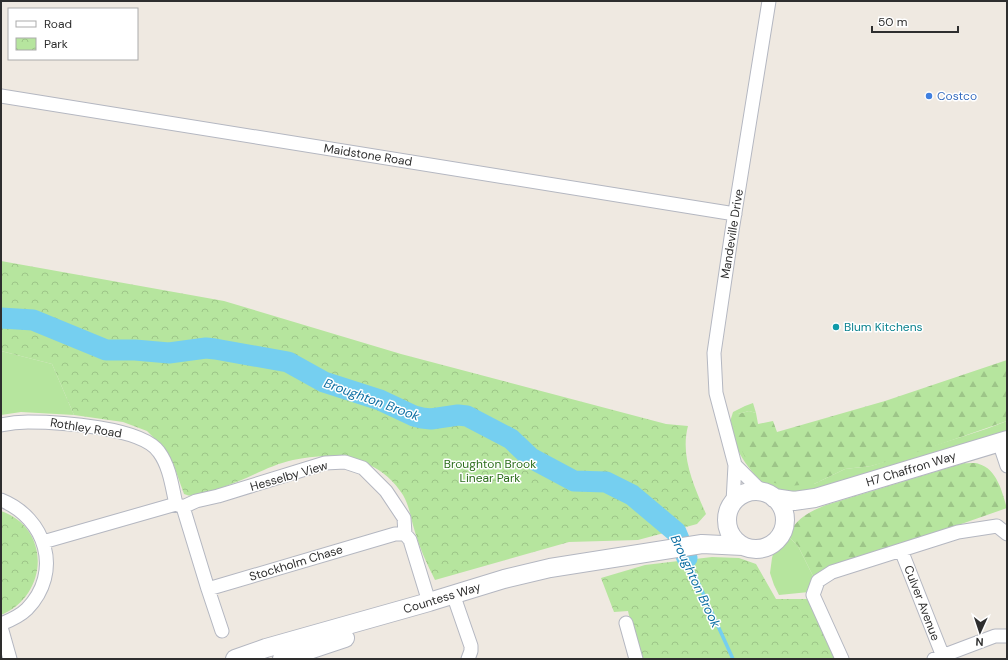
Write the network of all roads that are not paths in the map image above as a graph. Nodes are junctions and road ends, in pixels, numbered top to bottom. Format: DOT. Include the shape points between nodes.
graph roads {
  1 [pos="769,1"];
  2 [pos="1,96"];
  3 [pos="735,214"];
  4 [pos="1,425"];
  5 [pos="1003,441"];
  6 [pos="735,465"];
  7 [pos="1007,466"];
  8 [pos="767,494"];
  9 [pos="815,498"];
  10 [pos="1,500"];
  11 [pos="733,502"];
  12 [pos="180,506"];
  13 [pos="727,520"];
  14 [pos="784,522"];
  15 [pos="405,534"];
  16 [pos="1007,534"];
  17 [pos="43,542"];
  18 [pos="702,544"];
  19 [pos="743,546"];
  20 [pos="901,550"];
  21 [pos="208,589"];
  22 [pos="455,598"];
  23 [pos="429,602"];
  24 [pos="626,623"];
  25 [pos="1,626"];
  26 [pos="222,631"];
  27 [pos="1007,636"];
  28 [pos="632,658"];
  29 [pos="940,658"];
  30 [pos="10,659"];
  31 [pos="236,659"];
  32 [pos="282,659"];
  33 [pos="468,659"];
  34 [pos="842,659"];
  1 -- 3 [label="street, Mandeville Drive"];
  2 -- 3 [label="street, Maidstone Road"];
  3 -- 6 [label="street, Mandeville Drive" via="714,354 716,393"];
  4 -- 12 [label="street, Rothley Road" via="54,422 135,437 152,445 159,452"];
  5 -- 7 [label="street"];
  5 -- 9 [label="street, H7 Chaffron Way"];
  6 -- 8 [label="street"];
  6 -- 11 [label="street, Mandeville Drive"];
  8 -- 9 [label="street, H7 Chaffron Way" via="794,500"];
  8 -- 11 [label="street" via="745,493"];
  8 -- 14 [label="street" via="782,509"];
  9 -- 14 [label="street, H7 Chaffron Way"];
  10 -- 17 [label="street" via="22,511 31,520"];
  11 -- 13 [label="street" via="728,510"];
  12 -- 15 [label="street, Hesselby View" via="325,463 345,462 363,468 386,491 404,518"];
  12 -- 17 [label="street, Hesselby View"];
  12 -- 21 [label="street"];
  13 -- 18 [label="street" via="718,533"];
  13 -- 19 [label="street" via="731,535"];
  14 -- 19 [label="street" via="779,537 773,542 758,548"];
  15 -- 21 [label="street, Stockholm Chase" via="395,534"];
  15 -- 23 [label="street" via="410,540"];
  16 -- 20 [label="street" via="997,526 958,532"];
  17 -- 25 [label="street" via="46,567 44,582 37,596 27,609"];
  18 -- 19 [label="street, Countess Way"];
  18 -- 22 [label="street, Countess Way" via="652,551"];
  20 -- 29 [label="street, Culver Avenue"];
  20 -- 34 [label="street" via="832,572 818,582 813,596"];
  21 -- 26 [label="street"];
  22 -- 23 [label="street, Countess Way"];
  22 -- 32 [label="street, Countess Way"];
  22 -- 33 [label="street" via="471,646"];
  23 -- 31 [label="street, Countess Way" via="266,648"];
  24 -- 28 [label="street"];
  25 -- 30 [label="street"];
  27 -- 29 [label="street" via="995,636"];
}
